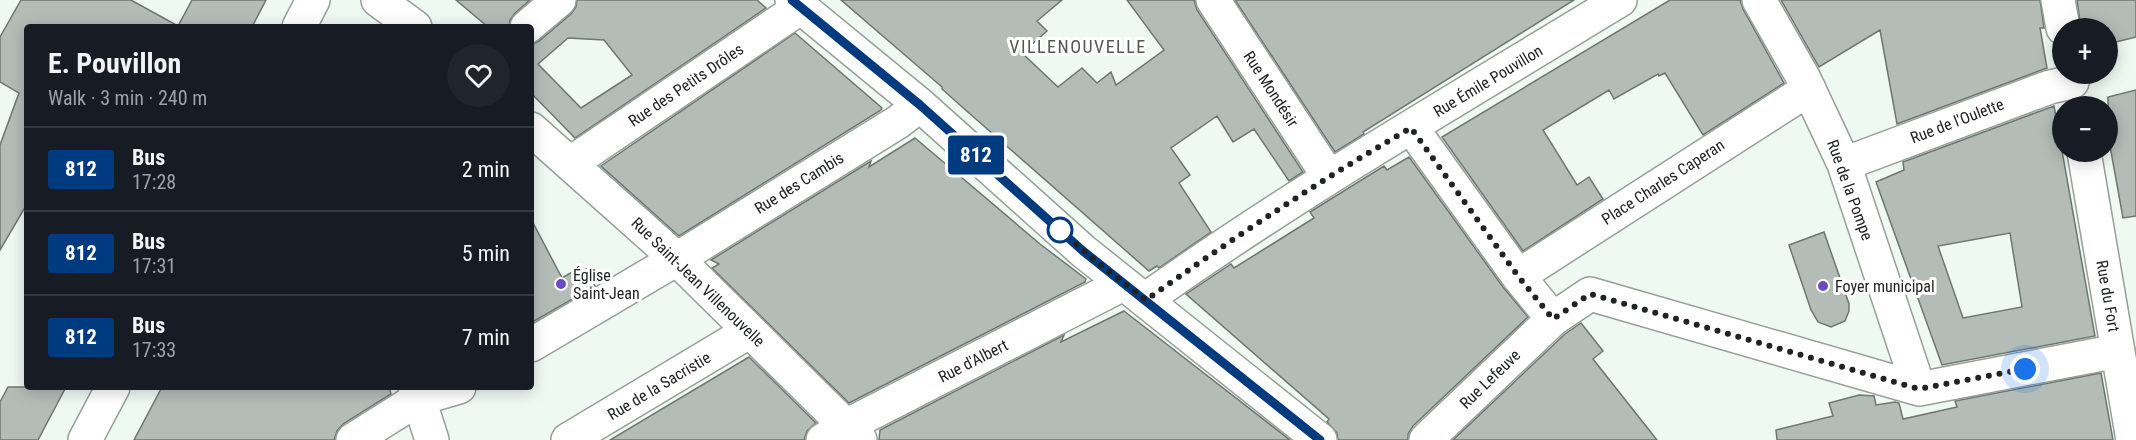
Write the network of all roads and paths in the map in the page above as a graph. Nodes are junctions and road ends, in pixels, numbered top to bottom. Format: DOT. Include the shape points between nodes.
graph roads {
  1 [pos="378,0"];
  2 [pos="558,0"];
  3 [pos="1213,0"];
  4 [pos="1620,0"];
  5 [pos="1759,0"];
  6 [pos="2058,0"];
  7 [pos="797,4"];
  8 [pos="2061,18"];
  9 [pos="411,24"];
  10 [pos="530,24"];
  11 [pos="2073,87"];
  12 [pos="1809,89"];
  13 [pos="920,105"];
  14 [pos="1411,128"];
  15 [pos="534,132"];
  16 [pos="2086,162"];
  17 [pos="571,163"];
  18 [pos="1844,164"];
  19 [pos="1329,177"];
  20 [pos="677,259"];
  21 [pos="1518,276"];
  22 [pos="1134,292"];
  23 [pos="1553,319"];
  24 [pos="750,331"];
  25 [pos="534,343"];
  26 [pos="2118,351"];
  27 [pos="1919,389"];
  28 [pos="111,390"];
  29 [pos="438,390"];
  30 [pos="417,393"];
  31 [pos="843,435"];
  32 [pos="85,440"];
  33 [pos="353,440"];
  34 [pos="432,440"];
  35 [pos="568,440"];
  36 [pos="1320,440"];
  37 [pos="1426,440"];
  38 [pos="2133,440"];
  1 -- 9 [label="street"];
  2 -- 10 [label="street"];
  3 -- 19 [label="street, Rue Mondésir"];
  4 -- 14 [label="street, Rue Émile Pouvillon"];
  5 -- 12 [label="street, Rue de la Pompe"];
  6 -- 8 [label="street"];
  7 -- 13 [label="street"];
  7 -- 17 [label="street, Rue des Petits Drôles"];
  11 -- 18 [label="street, Rue de l'Oulette" via="2050,87"];
  12 -- 18 [label="street, Rue de la Pompe"];
  12 -- 21 [label="street, Place Charles Caperan"];
  13 -- 20 [label="street, Rue des Cambis"];
  13 -- 22 [label="street"];
  14 -- 19 [label="street, Rue Émile Pouvillon"];
  14 -- 21 [label="street"];
  15 -- 17 [label="street, Rue Saint-Jean Villenouvelle"];
  16 -- 26 [label="street, Rue du Fort"];
  17 -- 20 [label="street, Rue Saint-Jean Villenouvelle"];
  18 -- 27 [label="street, Rue de la Pompe"];
  19 -- 22 [label="street, Rue Émile Pouvillon" via="1185,271"];
  20 -- 24 [label="street, Rue Saint-Jean Villenouvelle"];
  20 -- 25 [label="street, Rue des Cambis"];
  21 -- 23 [label="street"];
  22 -- 31 [label="street, Rue d'Albert"];
  22 -- 36 [label="street"];
  23 -- 27 [label="street, Rue Lefeuve" via="1590,294"];
  23 -- 37 [label="street, Rue Lefeuve"];
  24 -- 31 [label="street, Rue Saint-Jean Villenouvelle"];
  24 -- 35 [label="street, Rue de la Sacristie"];
  26 -- 27 [label="street"];
  26 -- 38 [label="street, Rue du Fort"];
  28 -- 32 [label="street"];
  29 -- 30 [label="street"];
  30 -- 33 [label="street"];
  30 -- 34 [label="street"];
}
